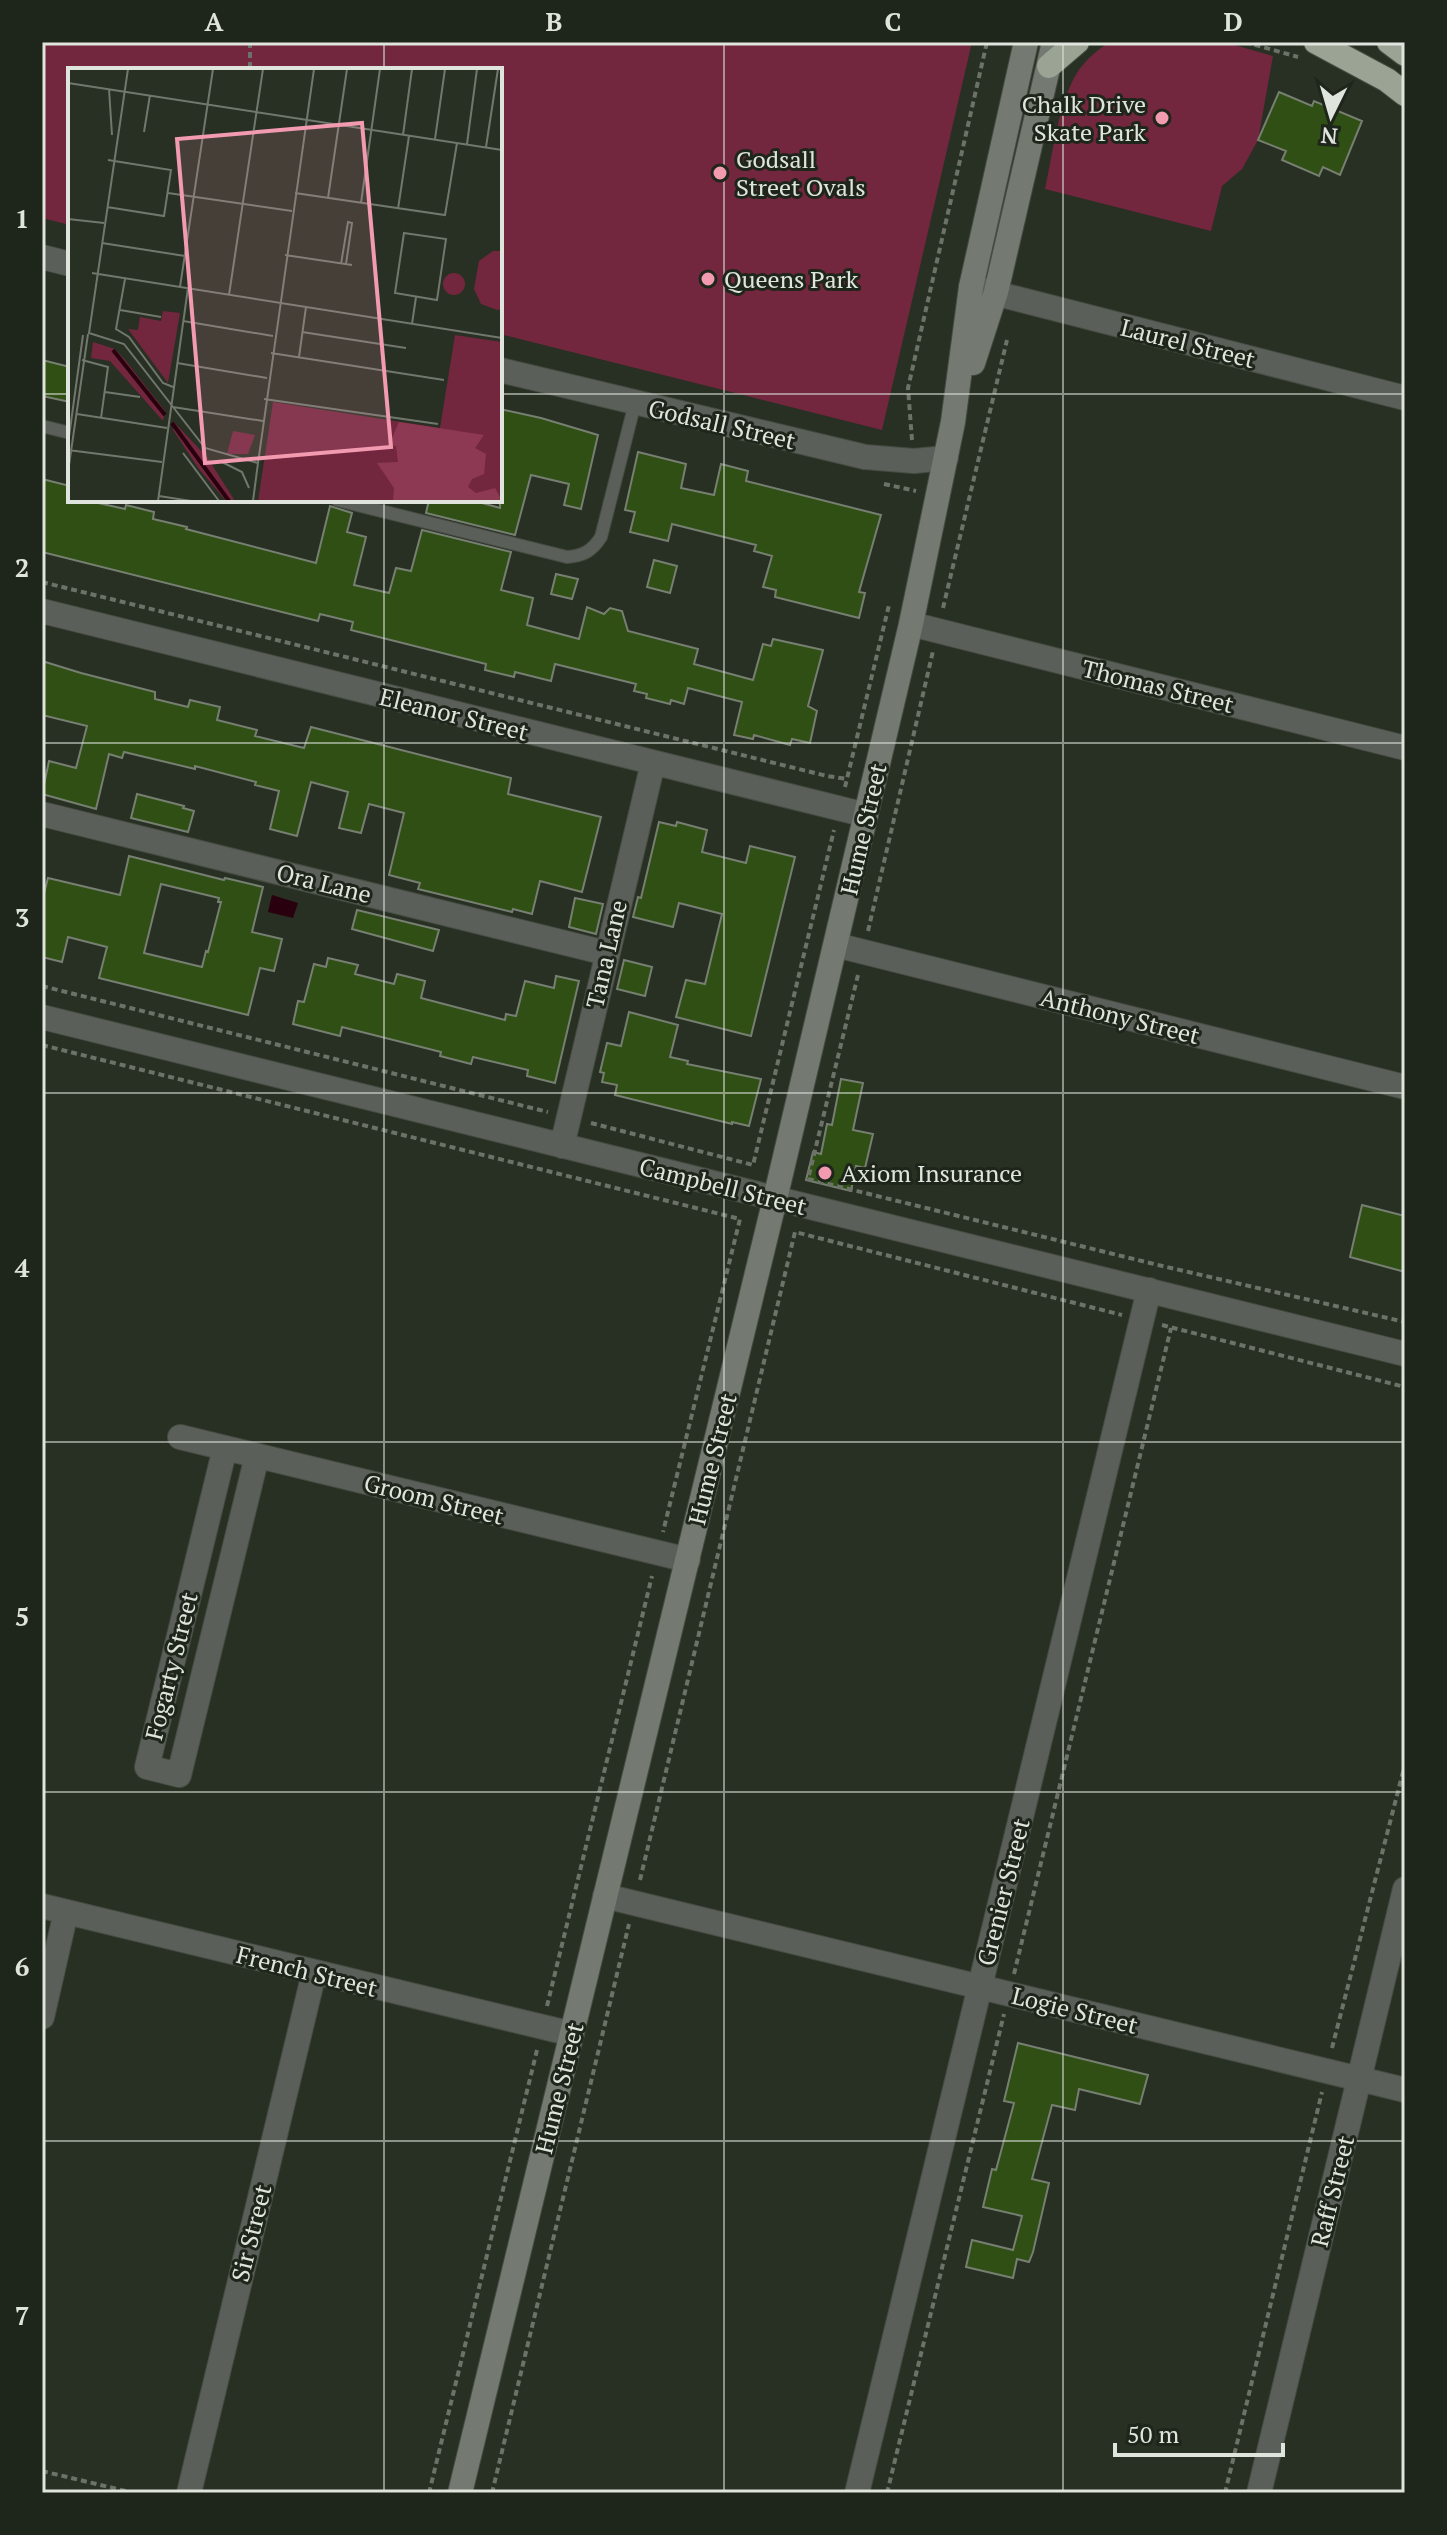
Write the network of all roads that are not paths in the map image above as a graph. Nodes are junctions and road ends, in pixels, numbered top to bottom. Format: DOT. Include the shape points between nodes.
graph roads {
  1 [pos="1026,42"];
  2 [pos="1077,42"];
  3 [pos="1316,42"];
  4 [pos="1389,42"];
  5 [pos="1052,54"];
  6 [pos="1405,54"];
  7 [pos="1405,94"];
  8 [pos="42,257"];
  9 [pos="68,264"];
  10 [pos="971,287"];
  11 [pos="1006,295"];
  12 [pos="502,370"];
  13 [pos="1405,398"];
  14 [pos="635,403"];
  15 [pos="953,422"];
  16 [pos="42,426"];
  17 [pos="68,432"];
  18 [pos="946,458"];
  19 [pos="345,502"];
  20 [pos="42,611"];
  21 [pos="911,624"];
  22 [pos="1405,748"];
  23 [pos="653,763"];
  24 [pos="42,814"];
  25 [pos="866,815"];
  26 [pos="836,945"];
  27 [pos="606,953"];
  28 [pos="42,1017"];
  29 [pos="1405,1087"];
  30 [pos="562,1146"];
  31 [pos="775,1199"];
  32 [pos="1149,1290"];
  33 [pos="1405,1354"];
  34 [pos="180,1437"];
  35 [pos="225,1448"];
  36 [pos="257,1456"];
  37 [pos="688,1560"];
  38 [pos="1405,1889"];
  39 [pos="605,1896"];
  40 [pos="42,1906"];
  41 [pos="66,1912"];
  42 [pos="314,1973"];
  43 [pos="980,1986"];
  44 [pos="42,2017"];
  45 [pos="572,2034"];
  46 [pos="1359,2080"];
  47 [pos="1405,2090"];
  48 [pos="189,2493"];
  49 [pos="460,2493"];
  50 [pos="857,2493"];
  51 [pos="1259,2493"];
  1 -- 10 [label="street, Hume Street"];
  2 -- 5 [label="highway"];
  3 -- 7 [label="highway"];
  4 -- 6 [label="highway"];
  5 -- 11 [label="street, Hume Street"];
  8 -- 9 [label="street"];
  10 -- 11 [label="street, Laurel Street"];
  10 -- 15 [label="street, Hume Street"];
  11 -- 13 [label="street, Laurel Street"];
  11 -- 15 [label="street, Hume Street"];
  12 -- 14 [label="street, Godsall Street"];
  14 -- 18 [label="street, Godsall Street" via="865,457"];
  14 -- 19 [label="lane" via="601,537 588,553 567,557"];
  15 -- 18 [label="street, Hume Street"];
  16 -- 17 [label="lane"];
  18 -- 21 [label="street, Hume Street"];
  20 -- 23 [label="street, Eleanor Street"];
  21 -- 22 [label="street, Thomas Street"];
  21 -- 25 [label="street, Hume Street"];
  23 -- 25 [label="street, Eleanor Street"];
  23 -- 27 [label="street, Tana Lane"];
  24 -- 27 [label="street, Ora Lane"];
  25 -- 26 [label="street, Hume Street"];
  26 -- 29 [label="street, Anthony Street"];
  26 -- 31 [label="street, Hume Street"];
  27 -- 30 [label="street, Tana Lane"];
  28 -- 30 [label="street, Campbell Street"];
  30 -- 31 [label="street, Campbell Street"];
  31 -- 32 [label="street, Campbell Street"];
  31 -- 37 [label="street, Hume Street"];
  32 -- 33 [label="street, Campbell Street"];
  32 -- 43 [label="street, Grenier Street"];
  34 -- 35 [label="street, Groom Street"];
  35 -- 36 [label="street, Groom Street"];
  35 -- 36 [label="street, Fogarty Street" via="147,1767 179,1775"];
  36 -- 37 [label="street, Groom Street"];
  37 -- 39 [label="street, Hume Street"];
  38 -- 46 [label="street, Raff Street"];
  39 -- 43 [label="street, Logie Street"];
  39 -- 45 [label="street, Hume Street"];
  40 -- 41 [label="street, French Street"];
  41 -- 42 [label="street, French Street"];
  41 -- 44 [label="street"];
  42 -- 45 [label="street, French Street"];
  42 -- 48 [label="street, Sir Street"];
  43 -- 46 [label="street, Logie Street"];
  43 -- 50 [label="street, Grenier Street"];
  45 -- 49 [label="street, Hume Street"];
  46 -- 47 [label="street, Logie Street"];
  46 -- 51 [label="street, Raff Street"];
}
